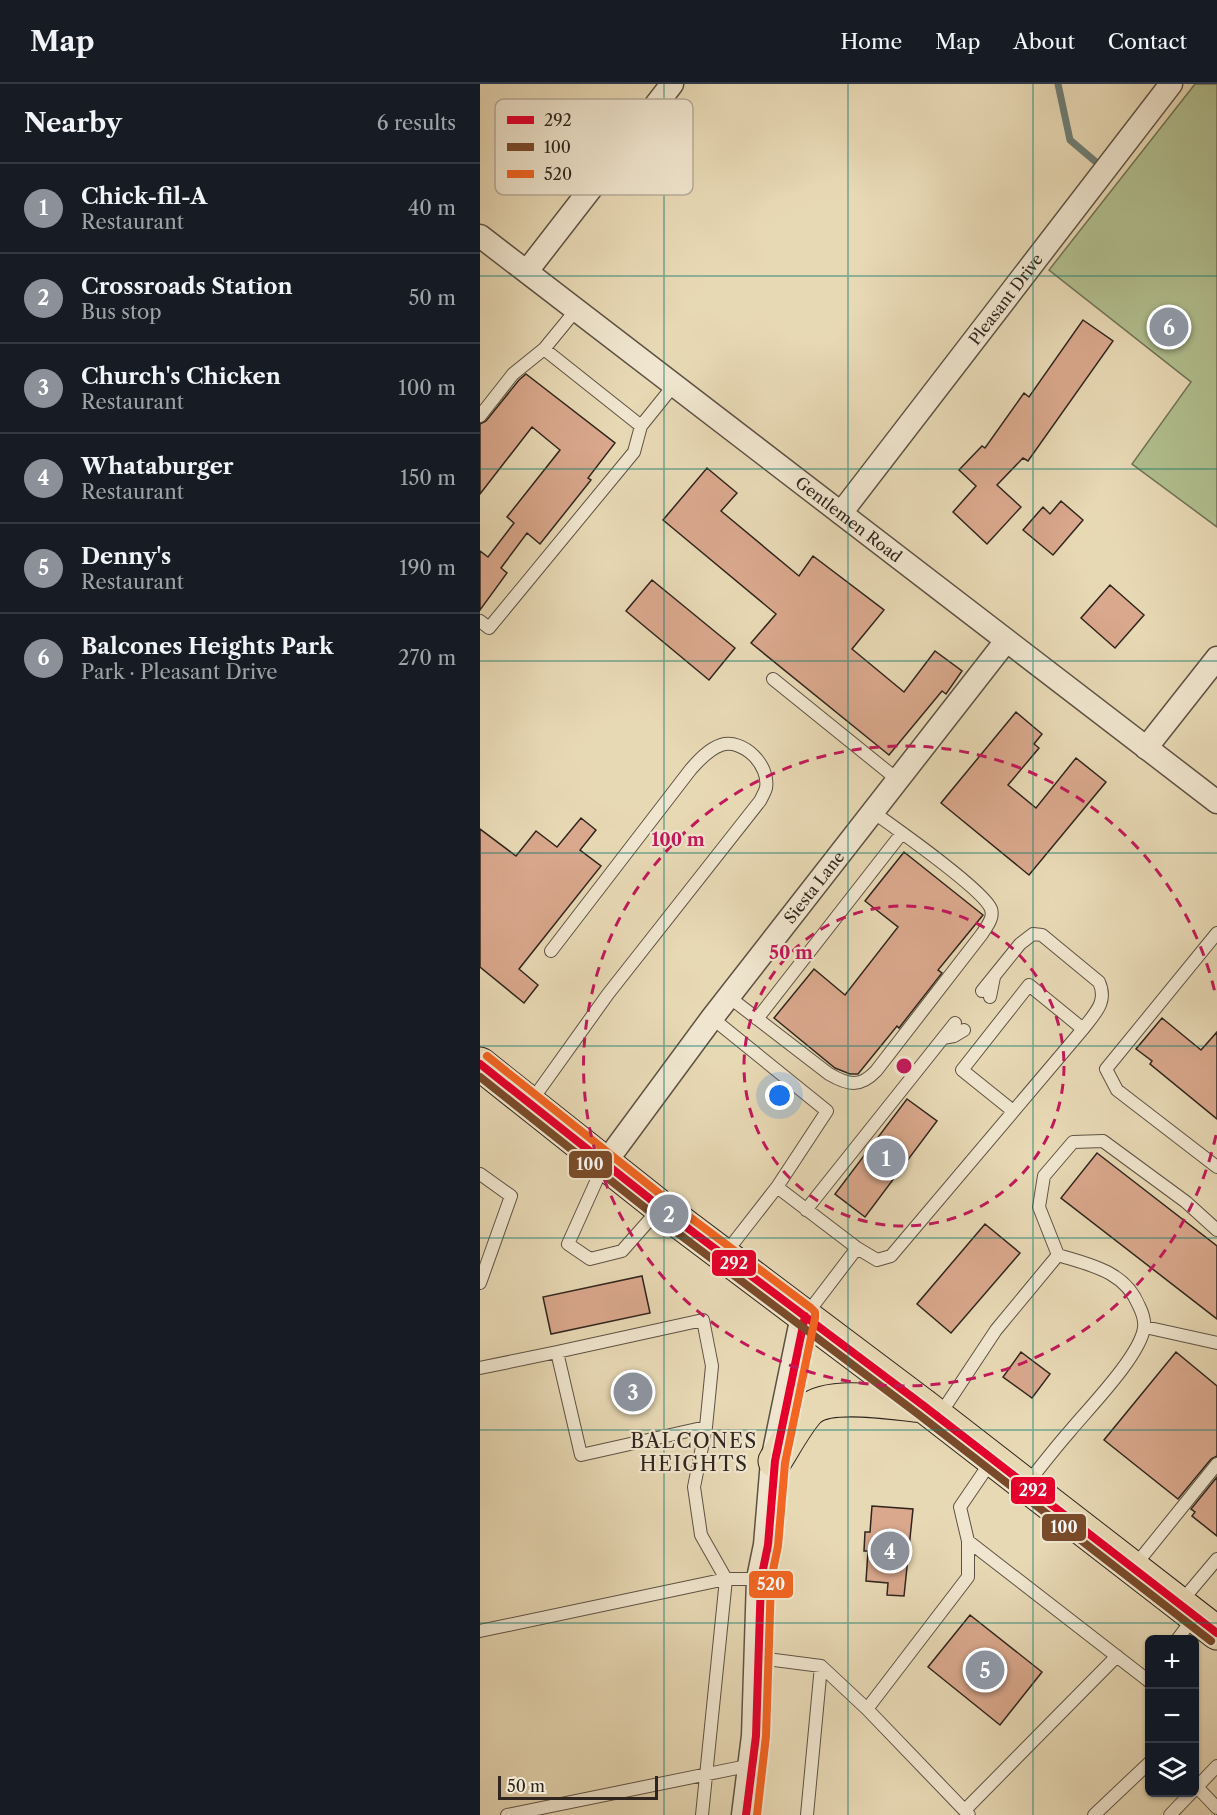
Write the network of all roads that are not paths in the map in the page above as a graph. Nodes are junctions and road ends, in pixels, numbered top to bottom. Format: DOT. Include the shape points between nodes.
graph roads {
  1 [pos="672,84"];
  2 [pos="1171,84"];
  3 [pos="660,99"];
  4 [pos="586,195"];
  5 [pos="480,236"];
  6 [pos="527,272"];
  7 [pos="576,310"];
  8 [pos="544,349"];
  9 [pos="674,385"];
  10 [pos="480,416"];
  11 [pos="640,426"];
  12 [pos="841,513"];
  13 [pos="480,621"];
  14 [pos="1006,641"];
  15 [pos="1217,658"];
  16 [pos="773,679"];
  17 [pos="1146,748"];
  18 [pos="898,780"];
  19 [pos="1217,802"];
  20 [pos="873,812"];
  21 [pos="902,833"];
  22 [pos="1217,933"];
  23 [pos="551,951"];
  24 [pos="986,994"];
  25 [pos="729,997"];
  26 [pos="712,1018"];
  27 [pos="757,1019"];
  28 [pos="960,1026"];
  29 [pos="1083,1029"];
  30 [pos="480,1064"];
  31 [pos="530,1104"];
  32 [pos="1013,1111"];
  33 [pos="605,1163"];
  34 [pos="1217,1167"];
  35 [pos="480,1174"];
  36 [pos="777,1187"];
  37 [pos="660,1208"];
  38 [pos="806,1210"];
  39 [pos="1217,1230"];
  40 [pos="857,1248"];
  41 [pos="1058,1255"];
  42 [pos="724,1256"];
  43 [pos="480,1283"];
  44 [pos="805,1316"];
  45 [pos="1145,1327"];
  46 [pos="1217,1343"];
  47 [pos="557,1352"];
  48 [pos="480,1368"];
  49 [pos="931,1412"];
  50 [pos="706,1427"];
  51 [pos="992,1459"];
  52 [pos="775,1461"];
  53 [pos="1217,1464"];
  54 [pos="1026,1485"];
  55 [pos="968,1541"];
  56 [pos="1217,1559"];
  57 [pos="1133,1569"];
  58 [pos="726,1579"];
  59 [pos="762,1579"];
  60 [pos="1200,1626"];
  61 [pos="480,1631"];
  62 [pos="1117,1656"];
  63 [pos="759,1658"];
  64 [pos="821,1666"];
  65 [pos="1145,1677"];
  66 [pos="867,1709"];
  67 [pos="752,1765"];
  68 [pos="1145,1766"];
  69 [pos="1217,1766"];
  70 [pos="706,1773"];
  71 [pos="1199,1786"];
  72 [pos="1199,1793"];
  73 [pos="1188,1797"];
  74 [pos="1217,1808"];
  75 [pos="967,1813"];
  76 [pos="507,1815"];
  77 [pos="702,1815"];
  78 [pos="746,1815"];
  79 [pos="807,1815"];
  80 [pos="1094,1815"];
  81 [pos="1170,1815"];
  1 -- 3 [label="street"];
  2 -- 12 [label="street, Pleasant Drive"];
  4 -- 6 [label="street"];
  5 -- 6 [label="street, Gentlemen Road"];
  6 -- 7 [label="street, Gentlemen Road"];
  7 -- 8 [label="lane"];
  7 -- 9 [label="street, Gentlemen Road"];
  8 -- 10 [label="lane" via="513,374"];
  8 -- 11 [label="lane"];
  9 -- 11 [label="lane"];
  9 -- 12 [label="street, Gentlemen Road"];
  11 -- 13 [label="lane" via="634,452 489,628"];
  12 -- 14 [label="street, Gentlemen Road"];
  14 -- 17 [label="street, Gentlemen Road"];
  14 -- 18 [label="street, Siesta Lane"];
  15 -- 17 [label="street"];
  16 -- 18 [label="lane"];
  17 -- 19 [label="street, Gentlemen Road"];
  18 -- 20 [label="street, Siesta Lane"];
  20 -- 21 [label="lane"];
  20 -- 25 [label="street, Siesta Lane"];
  21 -- 27 [label="lane"];
  21 -- 27 [label="lane" via="986,901 992,914 982,934 883,1062 868,1080 844,1082"];
  22 -- 34 [label="lane" via="1106,1069 1117,1090"];
  23 -- 31 [label="lane" via="706,754 729,744 746,749 759,761 766,788 760,801 608,994"];
  24 -- 29 [label="lane" via="994,976 1027,937 1042,935 1099,982 1103,990 1102,1003"];
  25 -- 26 [label="street, Siesta Lane"];
  25 -- 27 [label="lane"];
  26 -- 33 [label="street, Siesta Lane"];
  26 -- 36 [label="lane" via="827,1111"];
  28 -- 38 [label="lane" via="943,1038"];
  29 -- 32 [label="lane"];
  29 -- 32 [label="lane" via="1029,985 962,1070"];
  30 -- 31 [label="main road"];
  31 -- 33 [label="main road"];
  32 -- 40 [label="lane" via="891,1256 877,1260"];
  33 -- 37 [label="main road"];
  33 -- 37 [label="lane" via="568,1244 590,1259 622,1251"];
  35 -- 43 [label="lane" via="511,1196"];
  36 -- 38 [label="lane"];
  36 -- 42 [label="lane"];
  37 -- 42 [label="main road"];
  38 -- 40 [label="lane"];
  39 -- 41 [label="lane" via="1103,1141 1073,1142 1044,1176 1040,1207"];
  40 -- 44 [label="lane"];
  41 -- 45 [label="lane" via="1120,1279 1134,1293"];
  41 -- 49 [label="lane"];
  42 -- 44 [label="main road"];
  44 -- 49 [label="main road"];
  44 -- 52 [label="street"];
  45 -- 46 [label="lane"];
  45 -- 54 [label="lane" via="1114,1380"];
  47 -- 48 [label="lane"];
  47 -- 50 [label="lane" via="581,1455"];
  47 -- 50 [label="lane" via="703,1320 712,1366"];
  49 -- 51 [label="main road"];
  49 -- 52 [label="main road" via="846,1400 818,1405 809,1410"];
  50 -- 58 [label="lane" via="694,1487 696,1506 700,1535"];
  51 -- 54 [label="main road"];
  51 -- 55 [label="lane" via="960,1507"];
  52 -- 59 [label="street"];
  53 -- 57 [label="lane"];
  54 -- 57 [label="main road"];
  55 -- 62 [label="lane"];
  55 -- 66 [label="lane" via="968,1577"];
  56 -- 60 [label="lane"];
  57 -- 60 [label="main road"];
  58 -- 59 [label="lane"];
  58 -- 61 [label="lane"];
  58 -- 70 [label="lane"];
  59 -- 63 [label="street"];
  62 -- 65 [label="lane"];
  62 -- 75 [label="lane"];
  63 -- 64 [label="lane"];
  63 -- 67 [label="street"];
  64 -- 66 [label="lane"];
  64 -- 79 [label="lane"];
  66 -- 75 [label="lane"];
  67 -- 70 [label="lane"];
  67 -- 78 [label="street"];
  68 -- 80 [label="lane"];
  69 -- 71 [label="lane"];
  70 -- 76 [label="lane"];
  70 -- 77 [label="lane"];
  72 -- 74 [label="lane"];
  73 -- 81 [label="lane"];
}
